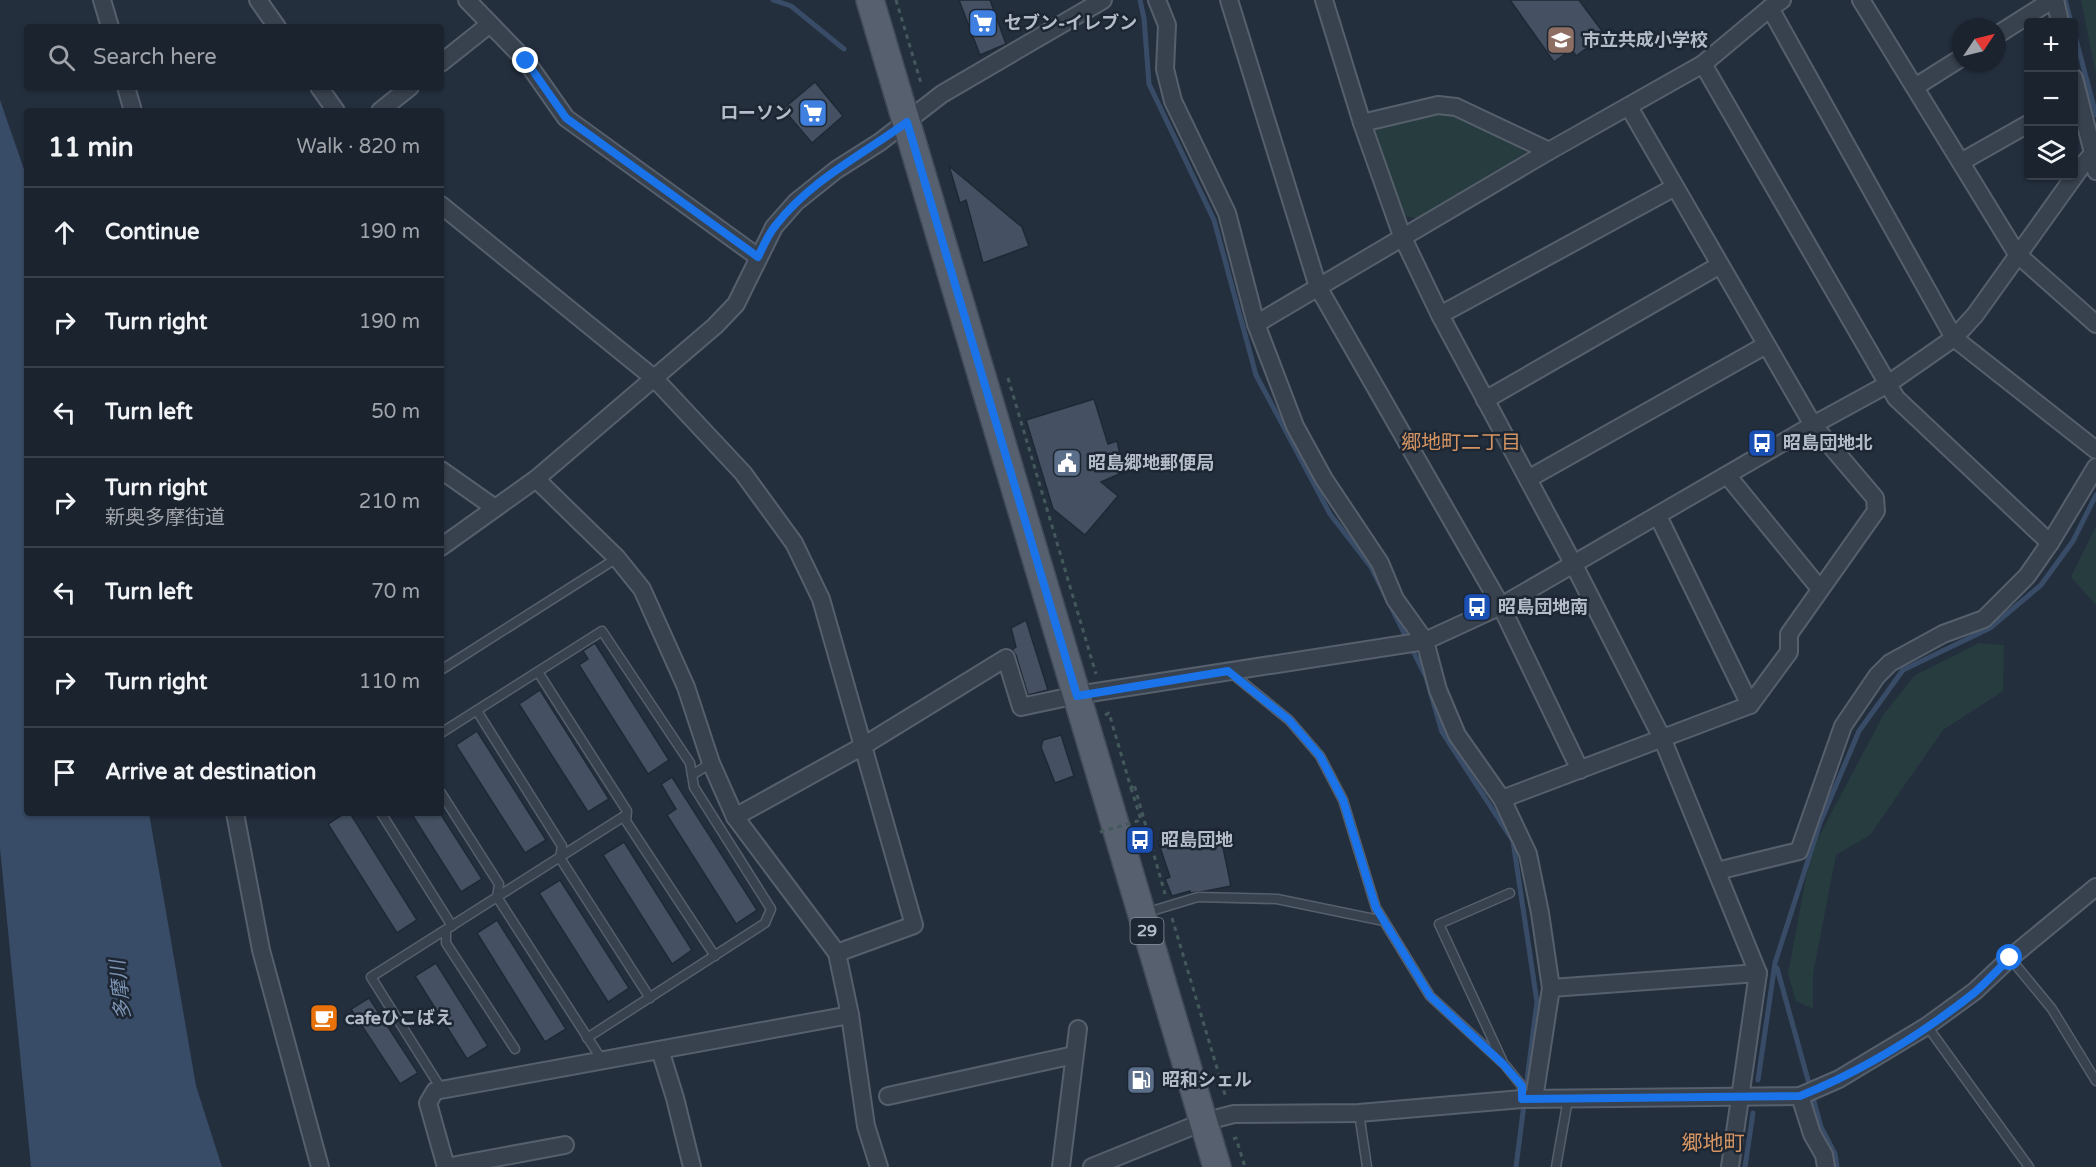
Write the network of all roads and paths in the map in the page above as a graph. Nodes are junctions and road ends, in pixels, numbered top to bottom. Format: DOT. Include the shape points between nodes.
graph roads {
  1 [pos="102,0"];
  2 [pos="258,0"];
  3 [pos="466,0"];
  4 [pos="870,0"];
  5 [pos="896,0"];
  6 [pos="1103,0"];
  7 [pos="1157,0"];
  8 [pos="1229,0"];
  9 [pos="1324,0"];
  10 [pos="1861,0"];
  11 [pos="2054,0"];
  12 [pos="1776,4"];
  13 [pos="2059,18"];
  14 [pos="109,24"];
  15 [pos="275,24"];
  16 [pos="490,24"];
  17 [pos="2006,29"];
  18 [pos="444,61"];
  19 [pos="1703,64"];
  20 [pos="1952,64"];
  21 [pos="921,83"];
  22 [pos="1915,87"];
  23 [pos="127,90"];
  24 [pos="321,90"];
  25 [pos="406,90"];
  26 [pos="2078,104"];
  27 [pos="1629,107"];
  28 [pos="132,108"];
  29 [pos="334,108"];
  30 [pos="384,108"];
  31 [pos="907,122"];
  32 [pos="1362,123"];
  33 [pos="2024,126"];
  34 [pos="1549,151"];
  35 [pos="2095,152"];
  36 [pos="1961,162"];
  37 [pos="2096,171"];
  38 [pos="1675,187"];
  39 [pos="444,207"];
  40 [pos="1402,236"];
  41 [pos="2018,254"];
  42 [pos="758,257"];
  43 [pos="1720,265"];
  44 [pos="1318,287"];
  45 [pos="1440,315"];
  46 [pos="1256,324"];
  47 [pos="2096,324"];
  48 [pos="1954,338"];
  49 [pos="1766,345"];
  50 [pos="655,378"];
  51 [pos="1888,384"];
  52 [pos="1485,400"];
  53 [pos="1813,425"];
  54 [pos="2096,450"];
  55 [pos="2096,467"];
  56 [pos="444,472"];
  57 [pos="1727,476"];
  58 [pos="536,479"];
  59 [pos="1528,479"];
  60 [pos="495,508"];
  61 [pos="1658,516"];
  62 [pos="2050,543"];
  63 [pos="444,545"];
  64 [pos="617,558"];
  65 [pos="1574,565"];
  66 [pos="1820,589"];
  67 [pos="1501,606"];
  68 [pos="1421,641"];
  69 [pos="444,668"];
  70 [pos="1228,671"];
  71 [pos="538,672"];
  72 [pos="1077,696"];
  73 [pos="1750,705"];
  74 [pos="477,711"];
  75 [pos="1085,723"];
  76 [pos="444,731"];
  77 [pos="1662,738"];
  78 [pos="862,746"];
  79 [pos="711,763"];
  80 [pos="1580,770"];
  81 [pos="692,775"];
  82 [pos="1131,788"];
  83 [pos="444,798"];
  84 [pos="1502,799"];
  85 [pos="626,815"];
  86 [pos="236,816"];
  87 [pos="383,816"];
  88 [pos="735,817"];
  89 [pos="1100,832"];
  90 [pos="560,858"];
  91 [pos="1717,871"];
  92 [pos="2096,887"];
  93 [pos="1510,893"];
  94 [pos="497,897"];
  95 [pos="1168,906"];
  96 [pos="1142,914"];
  97 [pos="1384,921"];
  98 [pos="449,928"];
  99 [pos="837,953"];
  100 [pos="715,956"];
  101 [pos="2010,958"];
  102 [pos="1758,974"];
  103 [pos="1551,988"];
  104 [pos="650,998"];
  105 [pos="850,1015"];
  106 [pos="1927,1026"];
  107 [pos="1078,1029"];
  108 [pos="587,1038"];
  109 [pos="515,1049"];
  110 [pos="660,1050"];
  111 [pos="1074,1055"];
  112 [pos="602,1060"];
  113 [pos="1504,1065"];
  114 [pos="2096,1081"];
  115 [pos="442,1090"];
  116 [pos="888,1096"];
  117 [pos="1801,1096"];
  118 [pos="1739,1097"];
  119 [pos="1568,1098"];
  120 [pos="1530,1099"];
  121 [pos="1228,1103"];
  122 [pos="1359,1113"];
  123 [pos="1203,1122"];
  124 [pos="565,1145"];
  125 [pos="320,1167"];
  126 [pos="446,1167"];
  127 [pos="692,1167"];
  128 [pos="879,1167"];
  129 [pos="1061,1167"];
  130 [pos="1092,1167"];
  131 [pos="1217,1167"];
  132 [pos="1367,1167"];
  133 [pos="1556,1167"];
  134 [pos="1730,1167"];
  135 [pos="1826,1167"];
  136 [pos="2028,1167"];
  1 -- 14 [label="street"];
  2 -- 15 [label="street"];
  3 -- 16 [label="street"];
  4 -- 31 [label="main road, 29"];
  5 -- 21 [label="path"];
  6 -- 31 [label="street" via="942,94"];
  7 -- 46 [label="street" via="1167,25 1165,69 1173,101 1227,213"];
  8 -- 44 [label="street"];
  9 -- 32 [label="street"];
  10 -- 22 [label="street"];
  11 -- 13 [label="street"];
  11 -- 17 [label="street"];
  12 -- 19 [label="street"];
  12 -- 48 [label="street"];
  16 -- 18 [label="street"];
  16 -- 42 [label="street" via="526,61 566,118"];
  19 -- 27 [label="street"];
  19 -- 51 [label="street"];
  20 -- 22 [label="street"];
  22 -- 36 [label="street"];
  23 -- 28 [label="street"];
  24 -- 29 [label="street"];
  25 -- 30 [label="street"];
  26 -- 35 [label="street"];
  27 -- 34 [label="street"];
  27 -- 38 [label="street"];
  31 -- 42 [label="street" via="796,202 774,227"];
  31 -- 72 [label="main road, 29"];
  32 -- 34 [label="street" via="1438,105 1456,107"];
  32 -- 40 [label="street"];
  33 -- 36 [label="street"];
  34 -- 40 [label="street"];
  35 -- 37 [label="street"];
  35 -- 41 [label="street"];
  36 -- 41 [label="street"];
  38 -- 43 [label="street"];
  38 -- 45 [label="street"];
  39 -- 50 [label="street"];
  40 -- 44 [label="street"];
  40 -- 45 [label="street"];
  41 -- 47 [label="street"];
  41 -- 48 [label="street"];
  42 -- 50 [label="street" via="736,304"];
  43 -- 49 [label="street"];
  43 -- 52 [label="street"];
  44 -- 46 [label="street"];
  44 -- 67 [label="street"];
  45 -- 52 [label="street"];
  46 -- 68 [label="street" via="1295,426 1324,479 1380,563 1395,598"];
  48 -- 51 [label="street"];
  48 -- 54 [label="street"];
  49 -- 53 [label="street"];
  49 -- 59 [label="street"];
  50 -- 58 [label="street"];
  50 -- 78 [label="street" via="743,473 794,543 820,599"];
  51 -- 53 [label="street"];
  51 -- 62 [label="street" via="1896,398"];
  52 -- 59 [label="street"];
  53 -- 57 [label="street"];
  53 -- 66 [label="street" via="1875,498 1876,511"];
  55 -- 62 [label="street"];
  56 -- 60 [label="street"];
  57 -- 61 [label="street"];
  57 -- 66 [label="street"];
  58 -- 60 [label="street"];
  58 -- 64 [label="street"];
  59 -- 65 [label="street"];
  60 -- 63 [label="street"];
  61 -- 65 [label="street"];
  61 -- 73 [label="street"];
  62 -- 91 [label="street" via="2027,576 1984,619 1943,634 1890,663 1877,676 1843,726 1799,851"];
  64 -- 69 [label="lane"];
  64 -- 79 [label="street" via="642,589 686,687"];
  65 -- 67 [label="street"];
  65 -- 77 [label="street"];
  66 -- 73 [label="street" via="1789,634 1789,652"];
  67 -- 68 [label="street"];
  67 -- 80 [label="street"];
  68 -- 70 [label="street"];
  68 -- 84 [label="street" via="1457,735"];
  70 -- 72 [label="street"];
  70 -- 97 [label="lane" via="1289,720 1320,756 1343,800 1376,908"];
  71 -- 74 [label="lane"];
  71 -- 81 [label="lane" via="602,632 690,763"];
  71 -- 85 [label="lane"];
  72 -- 75 [label="main road, 29"];
  72 -- 78 [label="street" via="1021,707 1006,658"];
  73 -- 77 [label="street"];
  74 -- 76 [label="lane"];
  74 -- 90 [label="lane" via="562,846"];
  75 -- 82 [label="path" via="1109,713"];
  75 -- 96 [label="main road, 29"];
  77 -- 80 [label="street"];
  77 -- 91 [label="street"];
  78 -- 88 [label="street"];
  78 -- 99 [label="street" via="914,925"];
  79 -- 81 [label="lane"];
  79 -- 88 [label="street"];
  80 -- 84 [label="street"];
  81 -- 100 [label="lane" via="694,787 771,909 765,923"];
  82 -- 89 [label="path, bridge" via="1142,820"];
  82 -- 95 [label="path" via="1134,784"];
  83 -- 94 [label="lane" via="499,884"];
  84 -- 103 [label="street" via="1528,854"];
  85 -- 90 [label="lane"];
  85 -- 100 [label="lane" via="626,821"];
  86 -- 125 [label="street" via="261,950"];
  87 -- 98 [label="lane"];
  88 -- 99 [label="street"];
  90 -- 94 [label="lane"];
  90 -- 104 [label="lane"];
  91 -- 102 [label="street"];
  92 -- 101 [label="street"];
  93 -- 113 [label="lane" via="1439,924"];
  94 -- 98 [label="lane"];
  94 -- 108 [label="lane"];
  95 -- 96 [label="lane"];
  95 -- 97 [label="lane" via="1198,897 1277,899"];
  95 -- 121 [label="path"];
  96 -- 123 [label="main road, 29"];
  97 -- 113 [label="lane" via="1430,996"];
  98 -- 109 [label="lane" via="446,942"];
  98 -- 115 [label="lane" via="371,977"];
  99 -- 105 [label="street"];
  100 -- 104 [label="lane"];
  101 -- 106 [label="street" via="1976,992"];
  101 -- 114 [label="lane" via="2052,1009"];
  102 -- 103 [label="street"];
  102 -- 118 [label="street"];
  103 -- 120 [label="street"];
  104 -- 108 [label="lane"];
  105 -- 110 [label="street"];
  105 -- 128 [label="street" via="866,1126"];
  106 -- 117 [label="street" via="1872,1060"];
  106 -- 136 [label="lane"];
  107 -- 111 [label="street"];
  108 -- 112 [label="lane"];
  110 -- 112 [label="street"];
  110 -- 127 [label="street"];
  111 -- 116 [label="street"];
  111 -- 129 [label="street"];
  112 -- 115 [label="street"];
  113 -- 120 [label="lane"];
  115 -- 126 [label="street" via="435,1091 428,1103"];
  117 -- 118 [label="street"];
  117 -- 135 [label="street"];
  118 -- 119 [label="street"];
  118 -- 134 [label="street"];
  119 -- 120 [label="street"];
  119 -- 133 [label="lane"];
  120 -- 122 [label="street"];
  122 -- 123 [label="street" via="1234,1114"];
  122 -- 132 [label="lane"];
  123 -- 130 [label="street"];
  123 -- 131 [label="main road, 29"];
  124 -- 126 [label="street"];
}
